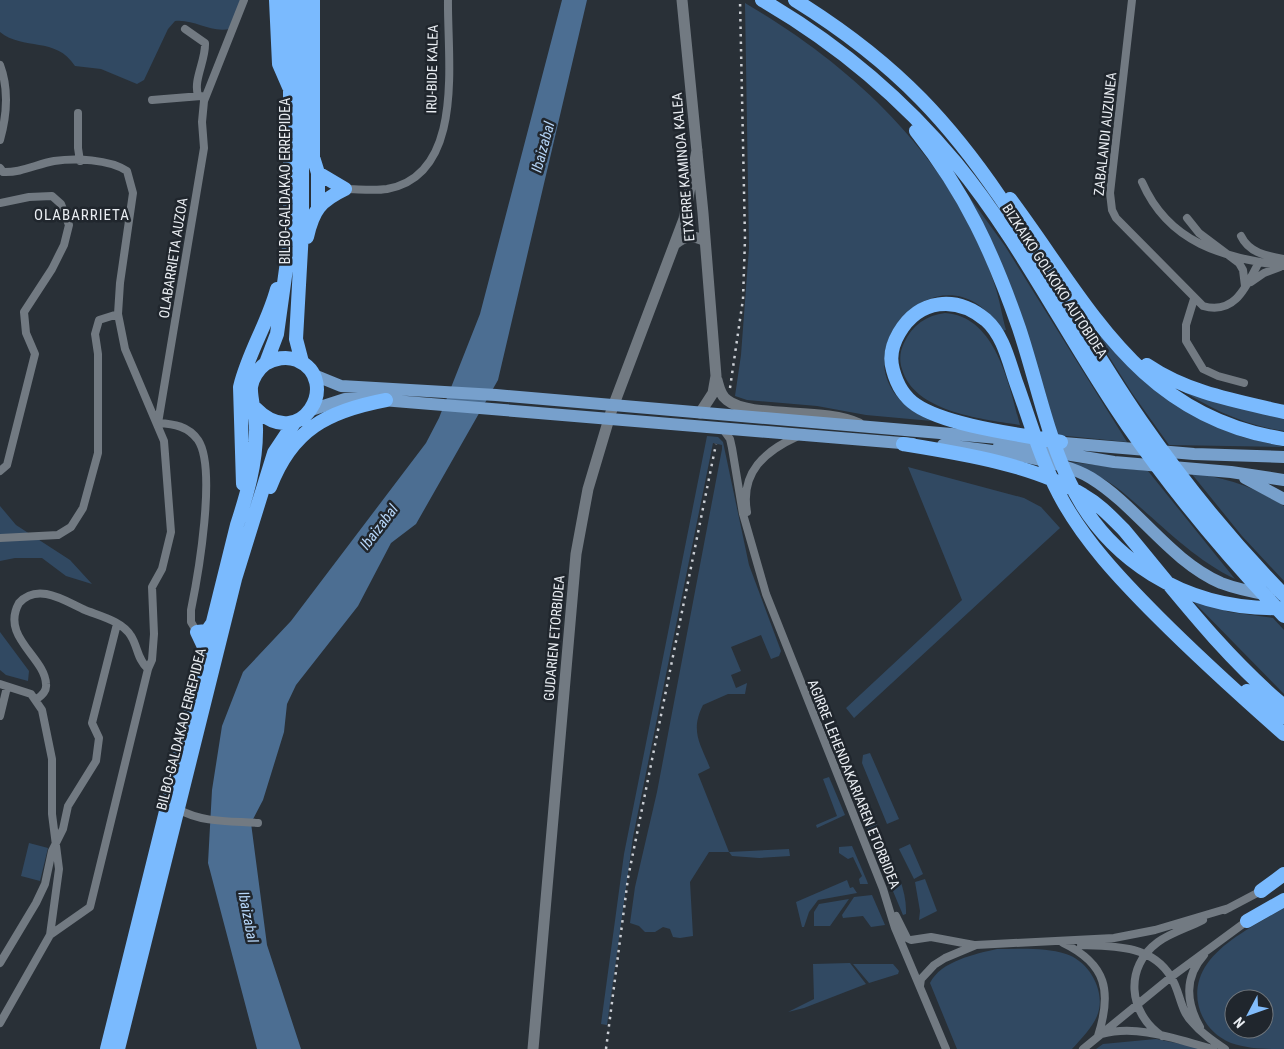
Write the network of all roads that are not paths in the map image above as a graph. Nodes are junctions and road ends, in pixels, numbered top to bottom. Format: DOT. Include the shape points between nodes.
graph roads {
  1 [pos="244,0"];
  2 [pos="276,0"];
  3 [pos="290,0"];
  4 [pos="303,0"];
  5 [pos="314,0"];
  6 [pos="448,0"];
  7 [pos="682,0"];
  8 [pos="762,0"];
  9 [pos="1132,0"];
  10 [pos="801,3"];
  11 [pos="186,29"];
  12 [pos="837,50"];
  13 [pos="0,65"];
  14 [pos="290,89"];
  15 [pos="201,96"];
  16 [pos="152,100"];
  17 [pos="922,100"];
  18 [pos="78,113"];
  19 [pos="0,140"];
  20 [pos="697,150"];
  21 [pos="80,161"];
  22 [pos="0,168"];
  23 [pos="318,172"];
  24 [pos="1142,182"];
  25 [pos="345,189"];
  26 [pos="0,204"];
  27 [pos="318,207"];
  28 [pos="703,213"];
  29 [pos="1187,218"];
  30 [pos="684,219"];
  31 [pos="1241,236"];
  32 [pos="705,242"];
  33 [pos="675,244"];
  34 [pos="289,248"];
  35 [pos="1229,254"];
  36 [pos="1284,259"];
  37 [pos="301,262"];
  38 [pos="1259,262"];
  39 [pos="1284,266"];
  40 [pos="1002,283"];
  41 [pos="1245,286"];
  42 [pos="1073,287"];
  43 [pos="1194,298"];
  44 [pos="118,314"];
  45 [pos="302,362"];
  46 [pos="266,363"];
  47 [pos="314,374"];
  48 [pos="716,376"];
  49 [pos="1244,383"];
  50 [pos="386,400"];
  51 [pos="255,408"];
  52 [pos="311,410"];
  53 [pos="1284,412"];
  54 [pos="700,413"];
  55 [pos="158,423"];
  56 [pos="294,423"];
  57 [pos="1134,423"];
  58 [pos="865,427"];
  59 [pos="722,428"];
  60 [pos="1033,430"];
  61 [pos="945,434"];
  62 [pos="801,435"];
  63 [pos="1284,439"];
  64 [pos="1061,442"];
  65 [pos="903,444"];
  66 [pos="1284,457"];
  67 [pos="0,471"];
  68 [pos="1231,472"];
  69 [pos="1284,480"];
  70 [pos="1284,498"];
  71 [pos="237,525"];
  72 [pos="748,526"];
  73 [pos="0,538"];
  74 [pos="245,545"];
  75 [pos="1232,550"];
  76 [pos="1284,596"];
  77 [pos="1284,608"];
  78 [pos="1284,616"];
  79 [pos="117,624"];
  80 [pos="212,624"];
  81 [pos="1165,624"];
  82 [pos="197,632"];
  83 [pos="206,651"];
  84 [pos="148,669"];
  85 [pos="3,685"];
  86 [pos="37,699"];
  87 [pos="1284,706"];
  88 [pos="0,716"];
  89 [pos="1284,716"];
  90 [pos="1284,734"];
  91 [pos="178,809"];
  92 [pos="258,823"];
  93 [pos="56,844"];
  94 [pos="1284,874"];
  95 [pos="1284,879"];
  96 [pos="883,889"];
  97 [pos="1261,891"];
  98 [pos="1284,894"];
  99 [pos="1284,900"];
  100 [pos="1229,908"];
  101 [pos="1247,921"];
  102 [pos="50,935"];
  103 [pos="912,940"];
  104 [pos="1217,942"];
  105 [pos="1064,943"];
  106 [pos="976,946"];
  107 [pos="905,952"];
  108 [pos="1145,954"];
  109 [pos="0,963"];
  110 [pos="1171,976"];
  111 [pos="920,986"];
  112 [pos="1136,1004"];
  113 [pos="0,1023"];
  114 [pos="1206,1035"];
  115 [pos="1098,1036"];
  116 [pos="1162,1036"];
  117 [pos="116,1048"];
  118 [pos="533,1049"];
  119 [pos="946,1049"];
  120 [pos="1083,1049"];
  121 [pos="1213,1049"];
  122 [pos="1225,1049"];
  1 -- 15 [label="street"];
  2 -- 14 [label="highway" via="279,64"];
  3 -- 14 [label="highway, BILBO-GALDAKAO ERREPIDEA"];
  4 -- 37 [label="highway, BILBO-GALDAKAO ERREPIDEA"];
  5 -- 23 [label="highway" via="313,158"];
  6 -- 25 [label="street, IRU-BIDE KALEA" via="447,119 430,162 410,179 387,189"];
  7 -- 20 [label="street, ETXERRE KAMINOA KALEA"];
  8 -- 12 [label="highway, BIZKAIKO GOLKOKO AUTOBIDEA"];
  9 -- 43 [label="street, ZABALANDI AUZUNEA" via="1110,193 1112,210 1123,227"];
  10 -- 17 [label="highway, BIZKAIKO GOLKOKO AUTOBIDEA" via="854,40"];
  11 -- 15 [label="street" via="205,43 196,88"];
  12 -- 40 [label="highway" via="906,118 935,155 965,200"];
  12 -- 57 [label="highway, BIZKAIKO GOLKOKO AUTOBIDEA" via="912,114 956,164"];
  13 -- 19 [label="street" via="6,98"];
  14 -- 34 [label="highway, BILBO-GALDAKAO ERREPIDEA"];
  15 -- 16 [label="street"];
  15 -- 55 [label="street, OLABARRIETA AUZOA" via="204,148"];
  17 -- 42 [label="highway" via="978,157"];
  17 -- 57 [label="highway, BIZKAIKO GOLKOKO AUTOBIDEA" via="970,157 1009,213"];
  18 -- 21 [label="street"];
  20 -- 28 [label="street, ETXERRE KAMINOA KALEA"];
  20 -- 30 [label="street, GUDARIEN ETORBIDEA"];
  21 -- 22 [label="street, OLABARRIETA AUZOA" via="53,161 12,173 3,172"];
  21 -- 44 [label="street, OLABARRIETA AUZOA" via="118,165 127,171 131,181 133,194"];
  23 -- 25 [label="highway"];
  23 -- 27 [label="highway"];
  24 -- 35 [label="street, ZABALANDI AUZUNEA" via="1150,200 1181,232 1214,252"];
  25 -- 27 [label="highway" via="331,195"];
  26 -- 67 [label="street" via="29,197 52,196 61,204 70,225 52,269 24,312 26,334 35,354 7,465"];
  27 -- 37 [label="highway" via="309,227"];
  28 -- 30 [label="street" via="689,214"];
  28 -- 32 [label="street, ETXERRE KAMINOA KALEA"];
  29 -- 35 [label="street, ZABALANDI AUZUNEA" via="1199,233"];
  30 -- 33 [label="street, GUDARIEN ETORBIDEA"];
  31 -- 36 [label="street" via="1257,252"];
  32 -- 33 [label="street" via="686,236"];
  32 -- 48 [label="street, ETXERRE KAMINOA KALEA"];
  33 -- 118 [label="street, GUDARIEN ETORBIDEA" via="611,412 588,490 576,554"];
  34 -- 46 [label="highway, BILBO-GALDAKAO ERREPIDEA" via="277,334"];
  34 -- 71 [label="highway, BILBO-GALDAKAO ERREPIDEA" via="281,266 270,314 248,361 240,388 238,405 244,470"];
  35 -- 38 [label="street, ZABALANDI AUZUNEA"];
  35 -- 41 [label="street, ZABALANDI AUZUNEA" via="1243,270"];
  37 -- 45 [label="highway, BILBO-GALDAKAO ERREPIDEA" via="296,339"];
  38 -- 39 [label="street, ZABALANDI AUZUNEA"];
  38 -- 41 [label="street, ZABALANDI AUZUNEA"];
  39 -- 41 [label="street, ZABALANDI AUZUNEA" via="1264,273"];
  40 -- 60 [label="highway"];
  40 -- 77 [label="highway" via="1065,473 1079,501 1099,529 1122,552 1153,575 1178,588 1208,600 1253,609"];
  41 -- 43 [label="street, ZABALANDI AUZUNEA" via="1234,302 1218,309 1203,306"];
  42 -- 53 [label="highway" via="1118,340 1166,378 1207,393"];
  42 -- 63 [label="highway" via="1114,344 1172,394 1223,423"];
  43 -- 49 [label="street" via="1186,326 1186,341 1204,369"];
  44 -- 55 [label="street, OLABARRIETA AUZOA" via="125,349"];
  44 -- 73 [label="street" via="99,320 96,334 98,453 83,508 71,527 58,535"];
  45 -- 46 [label="highway" via="285,358"];
  45 -- 47 [label="highway"];
  46 -- 51 [label="highway, BILBO-GALDAKAO ERREPIDEA" via="251,387"];
  47 -- 52 [label="highway" via="318,392"];
  47 -- 54 [label="main road" via="341,386 496,395"];
  48 -- 54 [label="street" via="713,393"];
  48 -- 58 [label="street" via="722,395 739,406 834,416"];
  50 -- 52 [label="main road" via="353,398"];
  50 -- 59 [label="main road"];
  50 -- 74 [label="highway" via="328,416 293,444 274,478 256,526"];
  51 -- 56 [label="highway" via="272,422"];
  51 -- 71 [label="highway, BILBO-GALDAKAO ERREPIDEA" via="255,454"];
  52 -- 56 [label="highway, BILBO-GALDAKAO ERREPIDEA"];
  54 -- 58 [label="main road"];
  55 -- 82 [label="street" via="180,425 198,441 203,451 204,537 191,610"];
  55 -- 84 [label="street, OLABARRIETA AUZOA" via="164,441 171,532 162,570 152,587 154,634"];
  56 -- 74 [label="highway, BILBO-GALDAKAO ERREPIDEA" via="274,453"];
  57 -- 75 [label="highway, BIZKAIKO GOLKOKO AUTOBIDEA" via="1184,492"];
  58 -- 61 [label="main road"];
  59 -- 62 [label="main road"];
  59 -- 72 [label="street, AGIRRE LEHENDAKARIAREN ETORBIDEA" via="730,439"];
  60 -- 64 [label="highway" via="1003,346 987,322 973,310 960,304 930,306 903,326 891,353 892,366 903,393 918,406 958,421"];
  60 -- 81 [label="highway" via="1058,493 1079,527 1111,567"];
  61 -- 64 [label="main road"];
  61 -- 68 [label="main road" via="1114,462"];
  62 -- 65 [label="main road"];
  62 -- 72 [label="street, AGIRRE LEHENDAKARIAREN ETORBIDEA" via="776,446 755,465 746,490"];
  64 -- 66 [label="main road" via="1194,454"];
  65 -- 76 [label="main road" via="974,448 1071,469 1090,477 1115,495 1184,559 1220,582 1243,591"];
  65 -- 87 [label="highway" via="1020,469 1044,476 1084,495 1124,530 1213,638"];
  68 -- 69 [label="main road"];
  68 -- 70 [label="main road"];
  71 -- 80 [label="highway, BILBO-GALDAKAO ERREPIDEA"];
  72 -- 96 [label="street, AGIRRE LEHENDAKARIAREN ETORBIDEA" via="766,594"];
  74 -- 91 [label="highway, BILBO-GALDAKAO ERREPIDEA"];
  75 -- 76 [label="highway, BIZKAIKO GOLKOKO AUTOBIDEA"];
  75 -- 78 [label="highway, BIZKAIKO GOLKOKO AUTOBIDEA"];
  79 -- 84 [label="street" via="132,636"];
  79 -- 86 [label="street" via="43,592 24,598 14,609 11,632 47,684 44,694"];
  79 -- 93 [label="street" via="92,723 99,738 96,761 68,806"];
  80 -- 82 [label="highway" via="207,631"];
  80 -- 83 [label="highway, BILBO-GALDAKAO ERREPIDEA"];
  81 -- 89 [label="highway" via="1229,677"];
  81 -- 90 [label="highway"];
  82 -- 83 [label="highway"];
  83 -- 117 [label="highway, BILBO-GALDAKAO ERREPIDEA"];
  84 -- 102 [label="street, OLABARRIETA AUZOA" via="90,907"];
  85 -- 86 [label="street"];
  85 -- 88 [label="street"];
  86 -- 93 [label="street" via="52,759 52,814"];
  91 -- 92 [label="street" via="204,819"];
  91 -- 117 [label="highway, BILBO-GALDAKAO ERREPIDEA"];
  93 -- 102 [label="street" via="59,869"];
  93 -- 109 [label="street" via="45,884"];
  94 -- 97 [label="highway"];
  95 -- 97 [label="highway"];
  96 -- 103 [label="street" via="904,933"];
  96 -- 107 [label="street, AGIRRE LEHENDAKARIAREN ETORBIDEA"];
  97 -- 100 [label="street"];
  98 -- 101 [label="main road"];
  99 -- 101 [label="highway"];
  100 -- 105 [label="street" via="1155,930"];
  100 -- 108 [label="street" via="1160,940"];
  101 -- 104 [label="street"];
  102 -- 113 [label="street"];
  103 -- 106 [label="street" via="931,937"];
  103 -- 107 [label="street"];
  104 -- 110 [label="street"];
  104 -- 114 [label="street" via="1198,963 1188,986 1190,1007"];
  105 -- 106 [label="street"];
  105 -- 108 [label="street" via="1132,948"];
  105 -- 115 [label="street" via="1086,958 1103,982 1106,1001"];
  106 -- 111 [label="street" via="945,958 921,980"];
  107 -- 111 [label="street, AGIRRE LEHENDAKARIAREN ETORBIDEA"];
  108 -- 110 [label="street"];
  108 -- 112 [label="street" via="1134,980"];
  110 -- 112 [label="street"];
  110 -- 114 [label="street" via="1185,1012"];
  111 -- 119 [label="street, AGIRRE LEHENDAKARIAREN ETORBIDEA"];
  112 -- 115 [label="street"];
  112 -- 116 [label="street" via="1150,1028"];
  114 -- 122 [label="street"];
  115 -- 116 [label="street" via="1131,1031"];
  115 -- 120 [label="street"];
  116 -- 121 [label="street"];
}
